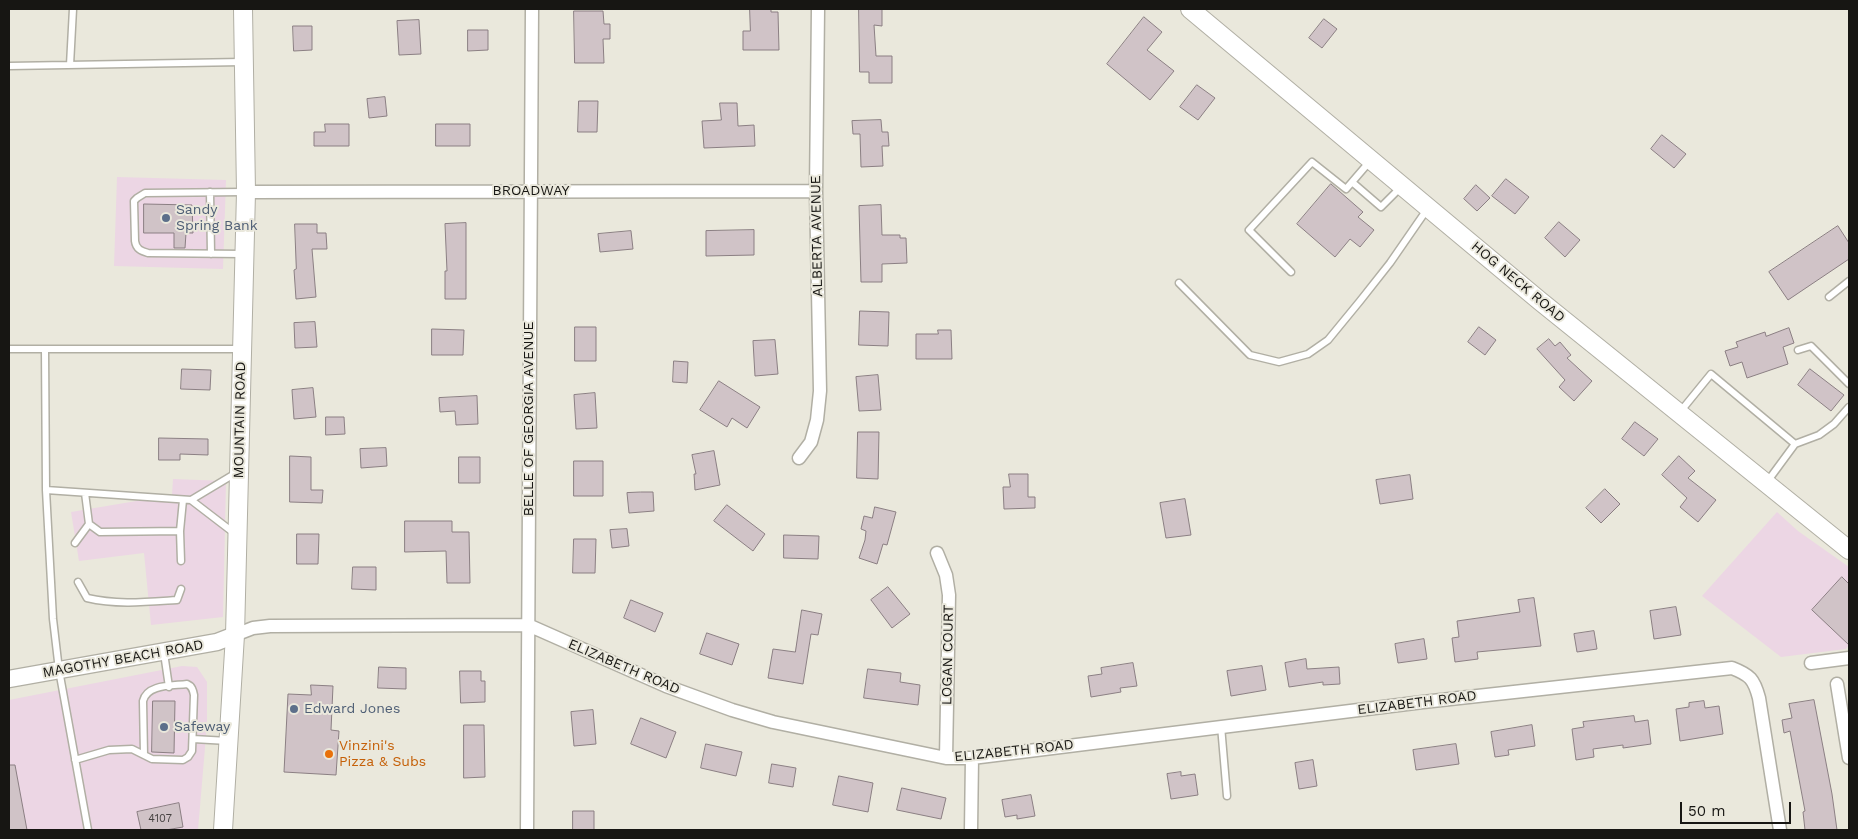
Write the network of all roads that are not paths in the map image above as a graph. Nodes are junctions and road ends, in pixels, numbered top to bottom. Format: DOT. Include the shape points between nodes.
graph roads {
  1 [pos="74,9"];
  2 [pos="243,9"];
  3 [pos="532,9"];
  4 [pos="818,9"];
  5 [pos="1190,9"];
  6 [pos="244,62"];
  7 [pos="70,65"];
  8 [pos="9,66"];
  9 [pos="1372,160"];
  10 [pos="1352,182"];
  11 [pos="1403,185"];
  12 [pos="530,191"];
  13 [pos="210,192"];
  14 [pos="246,192"];
  15 [pos="816,192"];
  16 [pos="1429,207"];
  17 [pos="211,254"];
  18 [pos="244,254"];
  19 [pos="1292,272"];
  20 [pos="1849,281"];
  21 [pos="1179,283"];
  22 [pos="1829,297"];
  23 [pos="9,349"];
  24 [pos="45,349"];
  25 [pos="241,349"];
  26 [pos="1798,350"];
  27 [pos="1849,384"];
  28 [pos="1849,407"];
  29 [pos="1680,413"];
  30 [pos="1795,444"];
  31 [pos="799,458"];
  32 [pos="239,471"];
  33 [pos="1766,483"];
  34 [pos="46,490"];
  35 [pos="85,493"];
  36 [pos="183,500"];
  37 [pos="190,500"];
  38 [pos="89,524"];
  39 [pos="180,532"];
  40 [pos="237,536"];
  41 [pos="75,543"];
  42 [pos="1849,550"];
  43 [pos="937,553"];
  44 [pos="181,561"];
  45 [pos="78,582"];
  46 [pos="181,589"];
  47 [pos="528,625"];
  48 [pos="235,635"];
  49 [pos="164,652"];
  50 [pos="1849,658"];
  51 [pos="1811,662"];
  52 [pos="59,670"];
  53 [pos="9,679"];
  54 [pos="1837,684"];
  55 [pos="169,687"];
  56 [pos="1221,726"];
  57 [pos="193,739"];
  58 [pos="229,741"];
  59 [pos="144,755"];
  60 [pos="946,758"];
  61 [pos="972,758"];
  62 [pos="1849,758"];
  63 [pos="75,760"];
  64 [pos="1227,796"];
  65 [pos="88,830"];
  66 [pos="224,830"];
  67 [pos="527,830"];
  68 [pos="971,830"];
  69 [pos="1780,830"];
  1 -- 7 [label="lane"];
  2 -- 6 [label="main road, MOUNTAIN ROAD"];
  3 -- 12 [label="street, BELLE OF GEORGIA AVENUE"];
  4 -- 15 [label="street, ALBERTA AVENUE"];
  5 -- 9 [label="main road, HOG NECK ROAD"];
  6 -- 7 [label="lane"];
  6 -- 14 [label="main road, MOUNTAIN ROAD"];
  7 -- 8 [label="lane"];
  9 -- 10 [label="lane"];
  9 -- 11 [label="main road, HOG NECK ROAD"];
  10 -- 11 [label="lane" via="1381,207"];
  10 -- 19 [label="lane" via="1346,189 1312,162 1249,230"];
  11 -- 16 [label="main road, HOG NECK ROAD"];
  12 -- 14 [label="street, BROADWAY"];
  12 -- 15 [label="street, BROADWAY"];
  12 -- 47 [label="street, BELLE OF GEORGIA AVENUE"];
  13 -- 14 [label="lane"];
  13 -- 17 [label="lane"];
  13 -- 17 [label="lane" via="145,194 134,201 138,249 148,253"];
  14 -- 18 [label="main road, MOUNTAIN ROAD"];
  15 -- 31 [label="street, ALBERTA AVENUE" via="820,391 811,442"];
  16 -- 21 [label="lane" via="1390,263 1328,340 1308,354 1280,362 1250,355"];
  16 -- 29 [label="main road, HOG NECK ROAD"];
  17 -- 18 [label="lane"];
  18 -- 25 [label="main road, MOUNTAIN ROAD"];
  20 -- 22 [label="lane"];
  23 -- 24 [label="lane"];
  24 -- 25 [label="lane"];
  24 -- 34 [label="lane"];
  25 -- 32 [label="main road, MOUNTAIN ROAD"];
  26 -- 27 [label="lane" via="1811,346"];
  28 -- 30 [label="lane" via="1819,435"];
  29 -- 30 [label="lane" via="1711,374"];
  29 -- 33 [label="main road, HOG NECK ROAD"];
  30 -- 33 [label="lane"];
  32 -- 37 [label="lane"];
  32 -- 40 [label="main road, MOUNTAIN ROAD"];
  33 -- 42 [label="main road, HOG NECK ROAD"];
  34 -- 35 [label="lane"];
  34 -- 52 [label="lane"];
  35 -- 36 [label="lane"];
  35 -- 38 [label="lane"];
  36 -- 37 [label="lane"];
  36 -- 39 [label="lane"];
  37 -- 40 [label="lane"];
  38 -- 39 [label="lane" via="100,532"];
  38 -- 41 [label="lane"];
  39 -- 44 [label="lane"];
  40 -- 48 [label="main road, MOUNTAIN ROAD"];
  43 -- 60 [label="street, LOGAN COURT" via="950,595"];
  45 -- 46 [label="lane" via="87,598 104,602 177,600"];
  47 -- 48 [label="street, ELIZABETH ROAD" via="270,626"];
  47 -- 60 [label="street, ELIZABETH ROAD" via="666,686 748,715"];
  47 -- 67 [label="street, BELLE OF GEORGIA AVENUE"];
  48 -- 49 [label="street, MAGOTHY BEACH ROAD" via="217,642"];
  48 -- 58 [label="main road, MOUNTAIN ROAD"];
  49 -- 52 [label="street, MAGOTHY BEACH ROAD"];
  49 -- 55 [label="lane"];
  50 -- 51 [label="street"];
  52 -- 53 [label="street, MAGOTHY BEACH ROAD"];
  52 -- 63 [label="lane"];
  54 -- 62 [label="street"];
  55 -- 57 [label="lane" via="187,684 193,689"];
  55 -- 59 [label="lane" via="153,689 145,695"];
  56 -- 61 [label="street, ELIZABETH ROAD"];
  56 -- 64 [label="lane"];
  56 -- 69 [label="street, ELIZABETH ROAD" via="1732,668 1744,672 1756,685"];
  57 -- 58 [label="lane"];
  57 -- 59 [label="lane" via="192,751 183,760 152,759"];
  58 -- 66 [label="main road, MOUNTAIN ROAD"];
  59 -- 63 [label="lane" via="132,749 118,749"];
  60 -- 61 [label="street, ELIZABETH ROAD"];
  61 -- 68 [label="street"];
  63 -- 65 [label="lane"];
}
